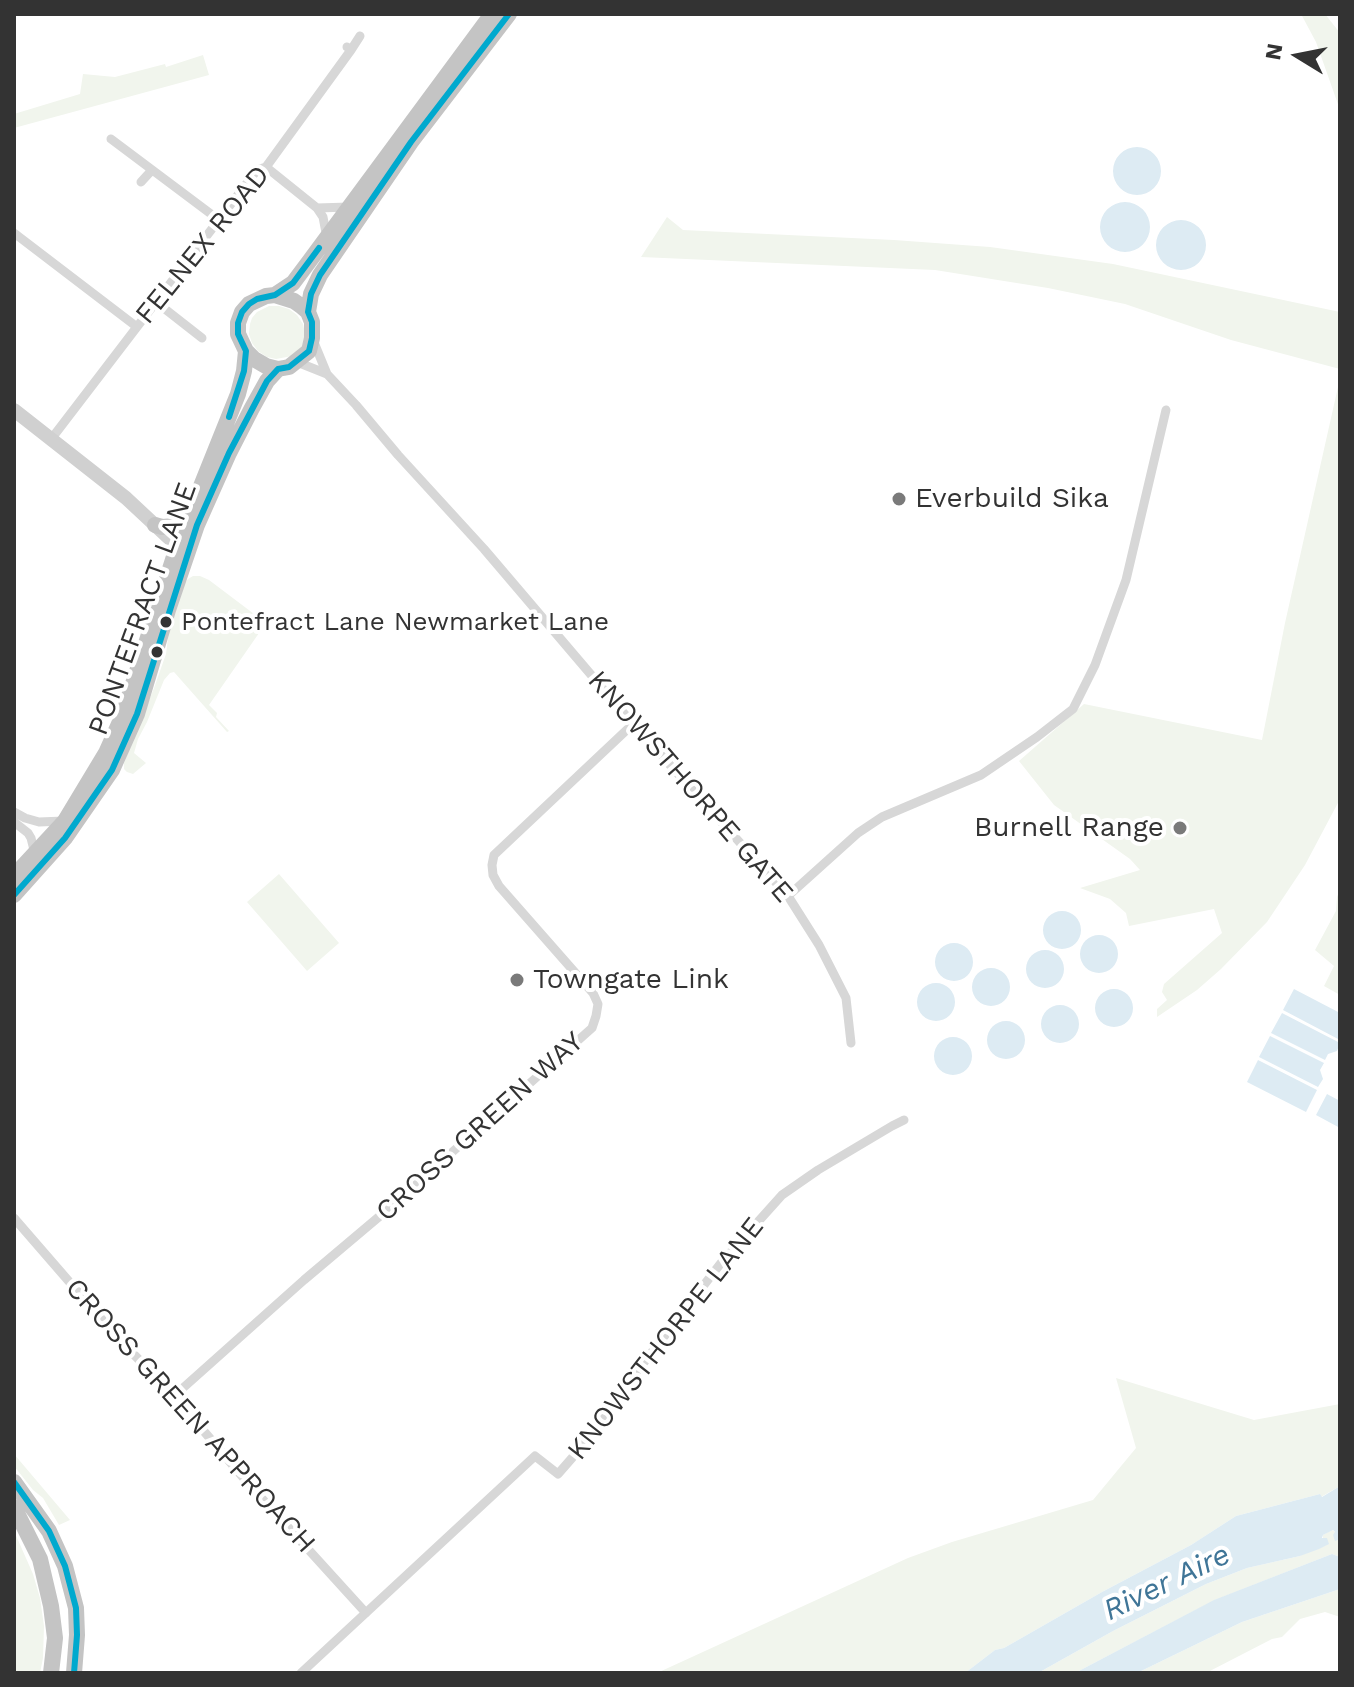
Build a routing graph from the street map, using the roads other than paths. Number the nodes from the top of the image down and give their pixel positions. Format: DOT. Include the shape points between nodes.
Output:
graph roads {
  1 [pos="492,14"];
  2 [pos="509,14"];
  3 [pos="360,36"];
  4 [pos="111,139"];
  5 [pos="266,167"];
  6 [pos="152,170"];
  7 [pos="141,182"];
  8 [pos="349,207"];
  9 [pos="317,208"];
  10 [pos="219,220"];
  11 [pos="14,233"];
  12 [pos="327,238"];
  13 [pos="275,295"];
  14 [pos="156,302"];
  15 [pos="308,312"];
  16 [pos="137,327"];
  17 [pos="202,338"];
  18 [pos="312,338"];
  19 [pos="246,351"];
  20 [pos="297,362"];
  21 [pos="278,369"];
  22 [pos="327,374"];
  23 [pos="14,410"];
  24 [pos="1166,410"];
  25 [pos="52,438"];
  26 [pos="187,521"];
  27 [pos="155,525"];
  28 [pos="175,554"];
  29 [pos="203,564"];
  30 [pos="181,572"];
  31 [pos="633,724"];
  32 [pos="14,812"];
  33 [pos="65,821"];
  34 [pos="14,822"];
  35 [pos="35,854"];
  36 [pos="14,876"];
  37 [pos="14,895"];
  38 [pos="788,896"];
  39 [pos="851,1043"];
  40 [pos="904,1120"];
  41 [pos="14,1218"];
  42 [pos="174,1396"];
  43 [pos="14,1482"];
  44 [pos="14,1507"];
  45 [pos="366,1613"];
  46 [pos="51,1673"];
  47 [pos="74,1673"];
  48 [pos="301,1673"];
  1 -- 8 [label="highway"];
  2 -- 15 [label="highway" via="411,142 320,275"];
  3 -- 5 [label="street, FELNEX ROAD"];
  4 -- 6 [label="street"];
  5 -- 9 [label="street"];
  5 -- 10 [label="street, FELNEX ROAD" via="257,170"];
  6 -- 7 [label="street"];
  6 -- 10 [label="street"];
  8 -- 9 [label="street"];
  8 -- 12 [label="highway"];
  9 -- 12 [label="street"];
  10 -- 14 [label="street, FELNEX ROAD"];
  11 -- 16 [label="street"];
  12 -- 13 [label="highway" via="293,283"];
  13 -- 15 [label="highway"];
  13 -- 19 [label="highway" via="257,299 242,312 238,334"];
  14 -- 16 [label="street, FELNEX ROAD"];
  14 -- 17 [label="street"];
  15 -- 18 [label="highway"];
  16 -- 25 [label="street, FELNEX ROAD"];
  18 -- 20 [label="highway" via="309,351"];
  18 -- 22 [label="street, KNOWSTHORPE GATE"];
  19 -- 21 [label="highway"];
  19 -- 26 [label="highway, PONTEFRACT LANE" via="238,394"];
  20 -- 21 [label="highway"];
  20 -- 22 [label="street, KNOWSTHORPE GATE"];
  21 -- 30 [label="highway, PONTEFRACT LANE" via="229,453"];
  22 -- 31 [label="street, KNOWSTHORPE GATE"];
  23 -- 25 [label="street"];
  24 -- 38 [label="street" via="1126,580 1073,709 981,775 870,825"];
  25 -- 27 [label="street"];
  26 -- 27 [label="highway"];
  26 -- 28 [label="highway, PONTEFRACT LANE"];
  27 -- 28 [label="street" via="171,540"];
  28 -- 33 [label="highway, PONTEFRACT LANE" via="123,715"];
  29 -- 30 [label="highway"];
  30 -- 37 [label="highway, PONTEFRACT LANE" via="118,773"];
  31 -- 38 [label="street, KNOWSTHORPE GATE"];
  31 -- 42 [label="street, CROSS GREEN WAY" via="494,855 492,865 499,886 593,993 598,1004 592,1028"];
  32 -- 33 [label="street" via="39,822"];
  33 -- 35 [label="highway, PONTEFRACT LANE"];
  34 -- 35 [label="street" via="28,833"];
  35 -- 36 [label="highway, PONTEFRACT LANE"];
  38 -- 39 [label="street, KNOWSTHORPE GATE" via="846,998"];
  40 -- 45 [label="street, KNOWSTHORPE LANE" via="782,1195 721,1263 558,1474 535,1456"];
  41 -- 42 [label="street, CROSS GREEN APPROACH"];
  42 -- 45 [label="street, CROSS GREEN APPROACH"];
  43 -- 47 [label="highway" via="49,1531 65,1566 76,1608"];
  44 -- 46 [label="highway" via="40,1559 51,1606"];
  45 -- 48 [label="street, KNOWSTHORPE LANE"];
}
